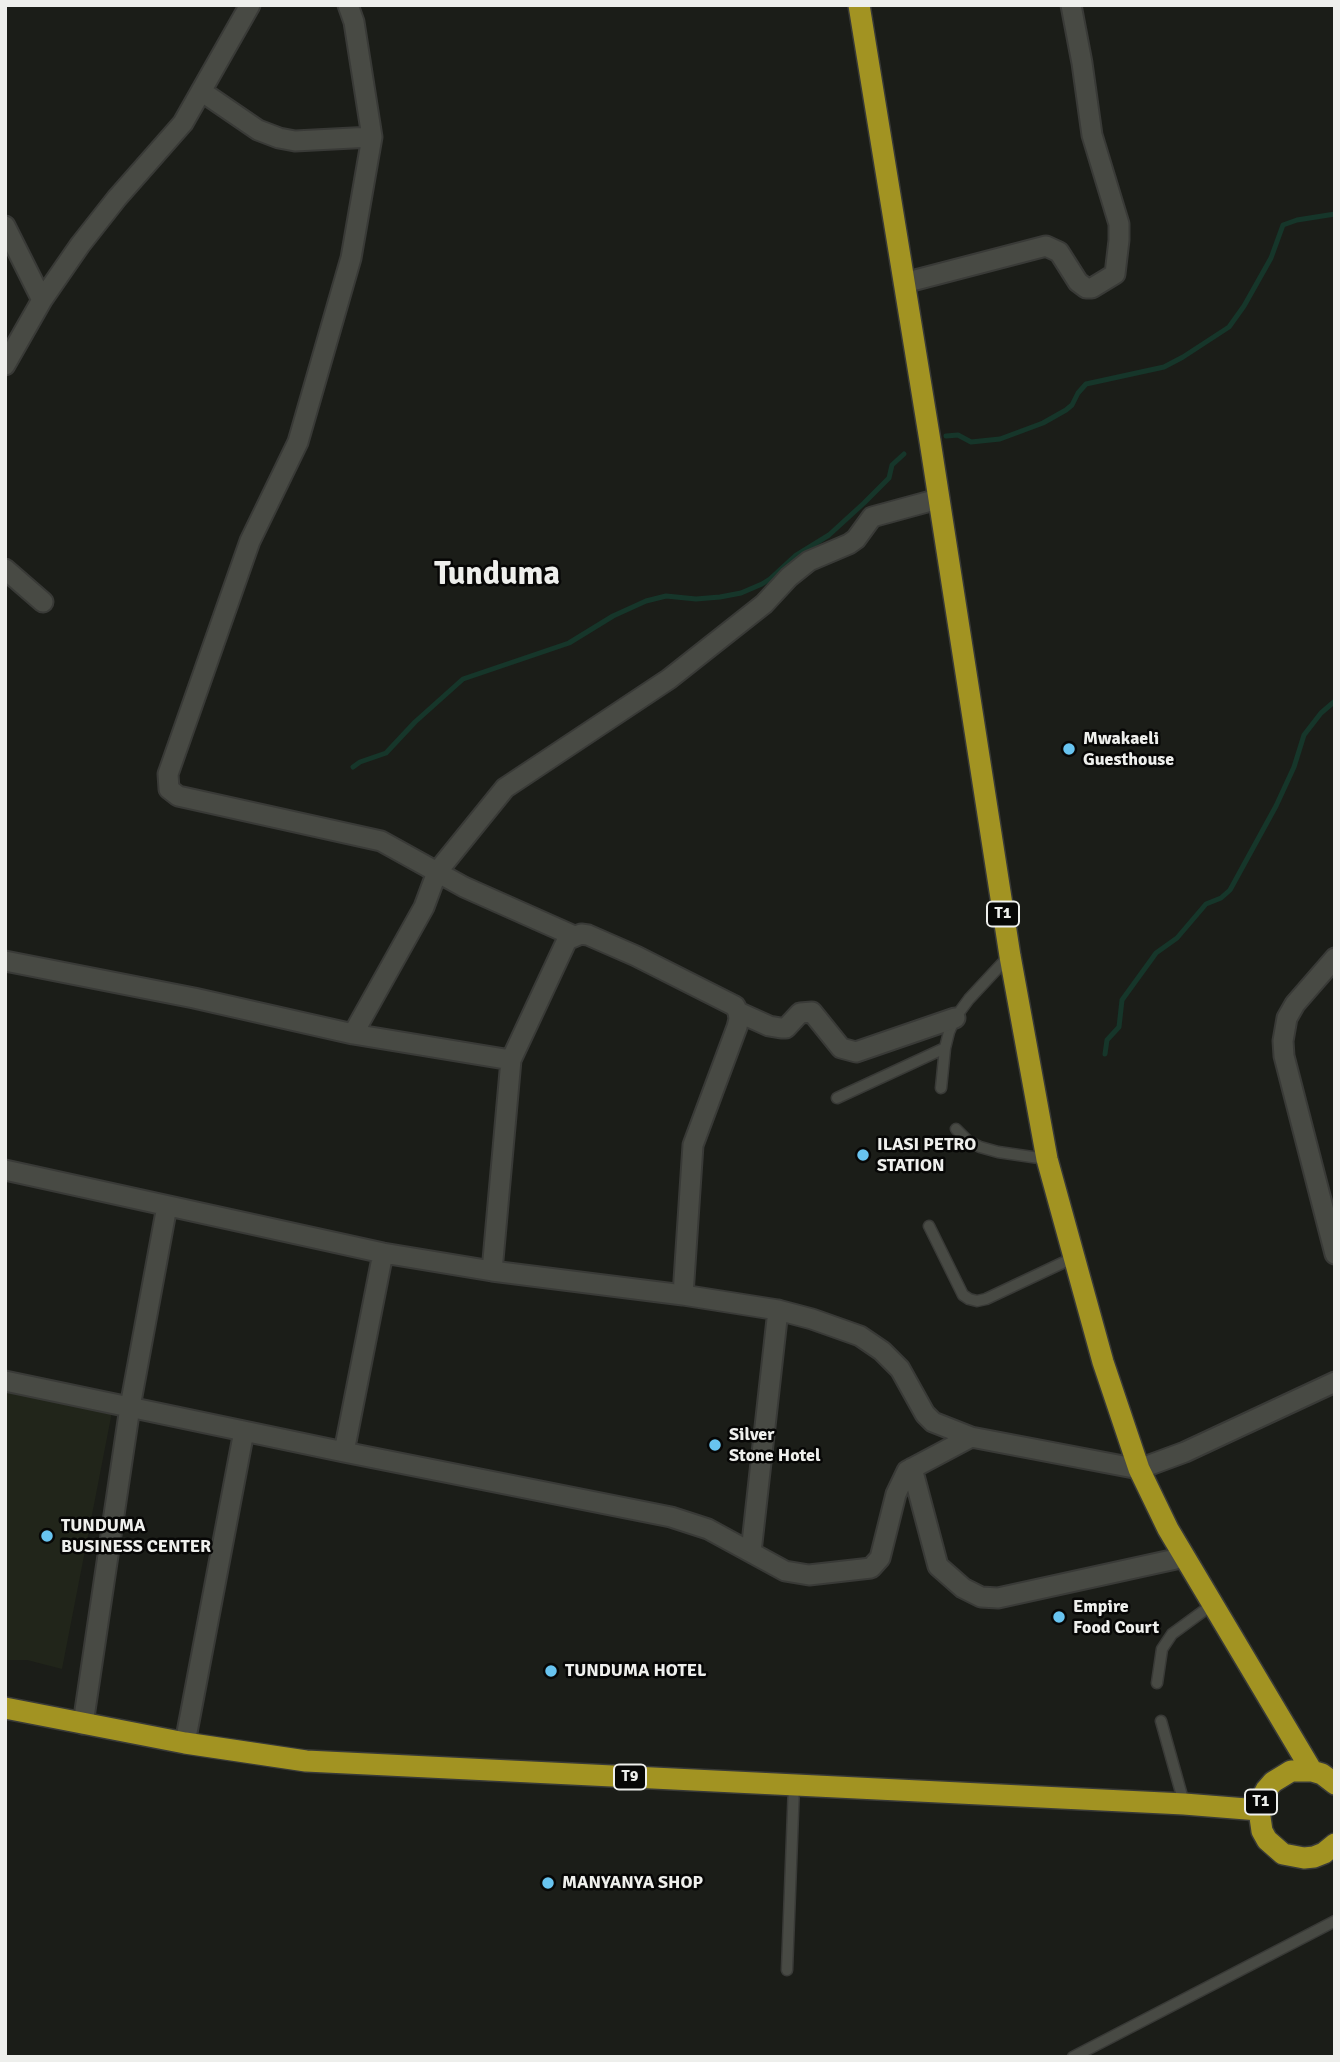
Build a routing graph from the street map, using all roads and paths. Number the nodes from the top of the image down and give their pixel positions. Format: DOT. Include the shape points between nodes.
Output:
graph roads {
  1 [pos="250,5"];
  2 [pos="348,5"];
  3 [pos="859,5"];
  4 [pos="1071,5"];
  5 [pos="201,91"];
  6 [pos="372,137"];
  7 [pos="5,226"];
  8 [pos="904,283"];
  9 [pos="42,300"];
  10 [pos="5,365"];
  11 [pos="938,499"];
  12 [pos="5,569"];
  13 [pos="43,602"];
  14 [pos="437,872"];
  15 [pos="574,936"];
  16 [pos="1010,956"];
  17 [pos="1335,958"];
  18 [pos="5,961"];
  19 [pos="738,1012"];
  20 [pos="955,1018"];
  21 [pos="354,1034"];
  22 [pos="945,1048"];
  23 [pos="510,1060"];
  24 [pos="941,1088"];
  25 [pos="837,1098"];
  26 [pos="956,1129"];
  27 [pos="1047,1160"];
  28 [pos="5,1170"];
  29 [pos="167,1206"];
  30 [pos="929,1226"];
  31 [pos="383,1253"];
  32 [pos="1335,1254"];
  33 [pos="1075,1256"];
  34 [pos="492,1271"];
  35 [pos="683,1295"];
  36 [pos="778,1310"];
  37 [pos="5,1381"];
  38 [pos="1335,1382"];
  39 [pos="130,1407"];
  40 [pos="244,1431"];
  41 [pos="971,1437"];
  42 [pos="344,1452"];
  43 [pos="912,1468"];
  44 [pos="1139,1469"];
  45 [pos="751,1552"];
  46 [pos="1185,1557"];
  47 [pos="1213,1604"];
  48 [pos="1157,1683"];
  49 [pos="5,1708"];
  50 [pos="1161,1721"];
  51 [pos="83,1724"];
  52 [pos="185,1743"];
  53 [pos="1312,1771"];
  54 [pos="1335,1784"];
  55 [pos="794,1785"];
  56 [pos="1184,1804"];
  57 [pos="1259,1810"];
  58 [pos="1331,1852"];
  59 [pos="1335,1921"];
  60 [pos="787,1970"];
  61 [pos="1073,2057"];
  1 -- 5 [label="street"];
  2 -- 6 [label="street"];
  3 -- 8 [label="highway, T1"];
  4 -- 8 [label="street" via="1092,135 1119,224 1115,274 1086,288 1059,252 1046,246"];
  5 -- 6 [label="street" via="258,130 279,138"];
  5 -- 9 [label="street" via="183,123 117,198"];
  6 -- 14 [label="street" via="351,258 298,442 250,541 167,782 178,796 381,841"];
  7 -- 9 [label="street"];
  8 -- 11 [label="highway, T1"];
  9 -- 10 [label="street"];
  11 -- 14 [label="street" via="872,517 856,539 809,561 764,604 669,679 515,779"];
  11 -- 16 [label="highway, T1"];
  12 -- 13 [label="street"];
  14 -- 15 [label="street"];
  14 -- 21 [label="street" via="424,907"];
  15 -- 19 [label="street" via="588,935 636,956 735,1006"];
  15 -- 23 [label="street" via="566,940"];
  16 -- 20 [label="lane"];
  16 -- 27 [label="highway, T1"];
  17 -- 32 [label="street" via="1294,1004 1283,1041"];
  18 -- 21 [label="street"];
  19 -- 20 [label="street" via="781,1028 800,1013 812,1012 841,1048 856,1052"];
  19 -- 35 [label="street" via="737,1027 693,1146"];
  20 -- 22 [label="lane"];
  21 -- 23 [label="street"];
  22 -- 24 [label="lane"];
  22 -- 25 [label="lane"];
  23 -- 34 [label="street"];
  26 -- 27 [label="lane" via="980,1147"];
  27 -- 33 [label="highway, T1"];
  28 -- 29 [label="street"];
  29 -- 31 [label="street"];
  29 -- 39 [label="street"];
  30 -- 33 [label="lane" via="963,1295 977,1301"];
  31 -- 34 [label="street"];
  31 -- 42 [label="street"];
  33 -- 44 [label="highway, T1" via="1103,1362"];
  34 -- 35 [label="street"];
  35 -- 36 [label="street"];
  36 -- 41 [label="street" via="866,1340 900,1369 928,1418"];
  36 -- 45 [label="street"];
  37 -- 39 [label="street"];
  38 -- 44 [label="street"];
  39 -- 40 [label="street"];
  39 -- 51 [label="street"];
  40 -- 42 [label="street"];
  40 -- 52 [label="street"];
  41 -- 43 [label="street"];
  41 -- 44 [label="street"];
  42 -- 45 [label="street" via="671,1517 708,1529"];
  43 -- 45 [label="street" via="902,1479 880,1558 871,1568 796,1574"];
  43 -- 46 [label="street" via="938,1566 981,1597 998,1598"];
  44 -- 46 [label="highway, T1"];
  46 -- 47 [label="highway, T1"];
  47 -- 48 [label="lane" via="1172,1634 1162,1649"];
  47 -- 53 [label="highway, T1"];
  49 -- 51 [label="highway, T9"];
  50 -- 56 [label="lane"];
  51 -- 52 [label="highway, T9"];
  52 -- 55 [label="highway, T9" via="306,1761"];
  53 -- 54 [label="highway, T1"];
  53 -- 57 [label="highway, T1" via="1291,1771 1273,1782"];
  55 -- 56 [label="highway, T9"];
  55 -- 60 [label="lane"];
  56 -- 57 [label="highway, T9"];
  57 -- 58 [label="highway, T1" via="1267,1840 1283,1854 1304,1858"];
  59 -- 61 [label="lane"];
}
